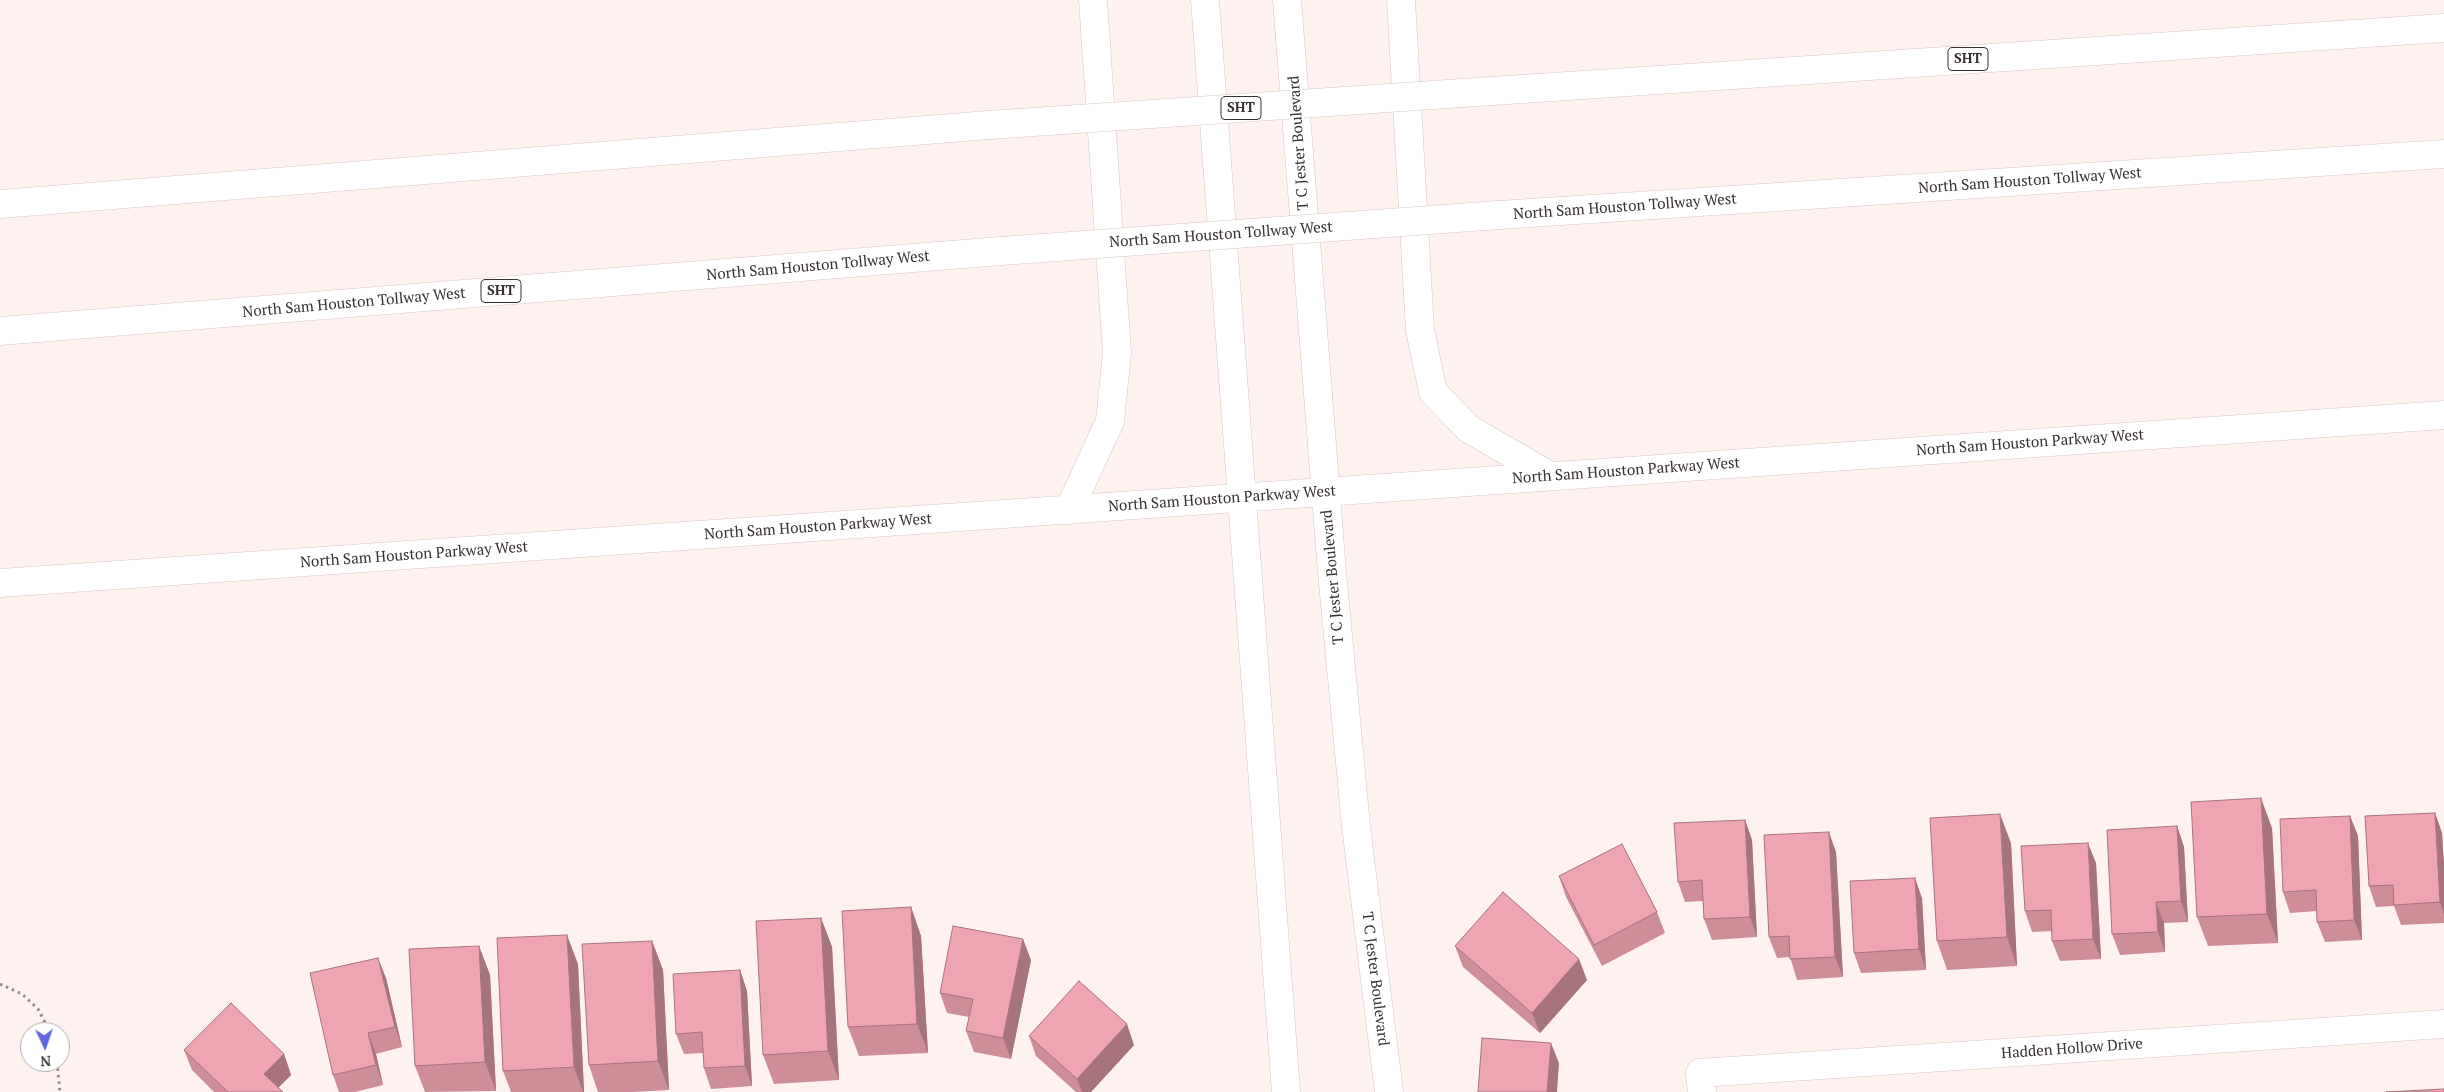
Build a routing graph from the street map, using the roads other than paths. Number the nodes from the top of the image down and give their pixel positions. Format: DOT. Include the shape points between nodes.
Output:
graph roads {
  1 [pos="1093,0"];
  2 [pos="1205,0"];
  3 [pos="1288,0"];
  4 [pos="1401,0"];
  5 [pos="2444,28"];
  6 [pos="2444,154"];
  7 [pos="0,204"];
  8 [pos="0,332"];
  9 [pos="2444,414"];
  10 [pos="1550,476"];
  11 [pos="1325,492"];
  12 [pos="1241,498"];
  13 [pos="1069,510"];
  14 [pos="0,583"];
  15 [pos="2444,1024"];
  16 [pos="1701,1083"];
  17 [pos="1286,1092"];
  18 [pos="1389,1092"];
  1 -- 13 [label="main road" via="1117,353 1110,420"];
  2 -- 12 [label="main road"];
  3 -- 11 [label="main road, T C Jester Boulevard"];
  4 -- 10 [label="main road" via="1420,330 1433,392 1469,429"];
  5 -- 7 [label="main road, SHT, bridge" via="989,125"];
  6 -- 8 [label="main road, North Sam Houston Tollway West / SHT, bridge" via="1499,215 1002,251"];
  9 -- 10 [label="main road, North Sam Houston Parkway West"];
  10 -- 11 [label="main road, North Sam Houston Parkway West"];
  11 -- 12 [label="main road, North Sam Houston Parkway West"];
  11 -- 18 [label="main road, T C Jester Boulevard" via="1356,826"];
  12 -- 13 [label="main road, North Sam Houston Parkway West"];
  12 -- 17 [label="main road"];
  13 -- 14 [label="main road, North Sam Houston Parkway West"];
  15 -- 16 [label="main road, Hadden Hollow Drive"];
}
